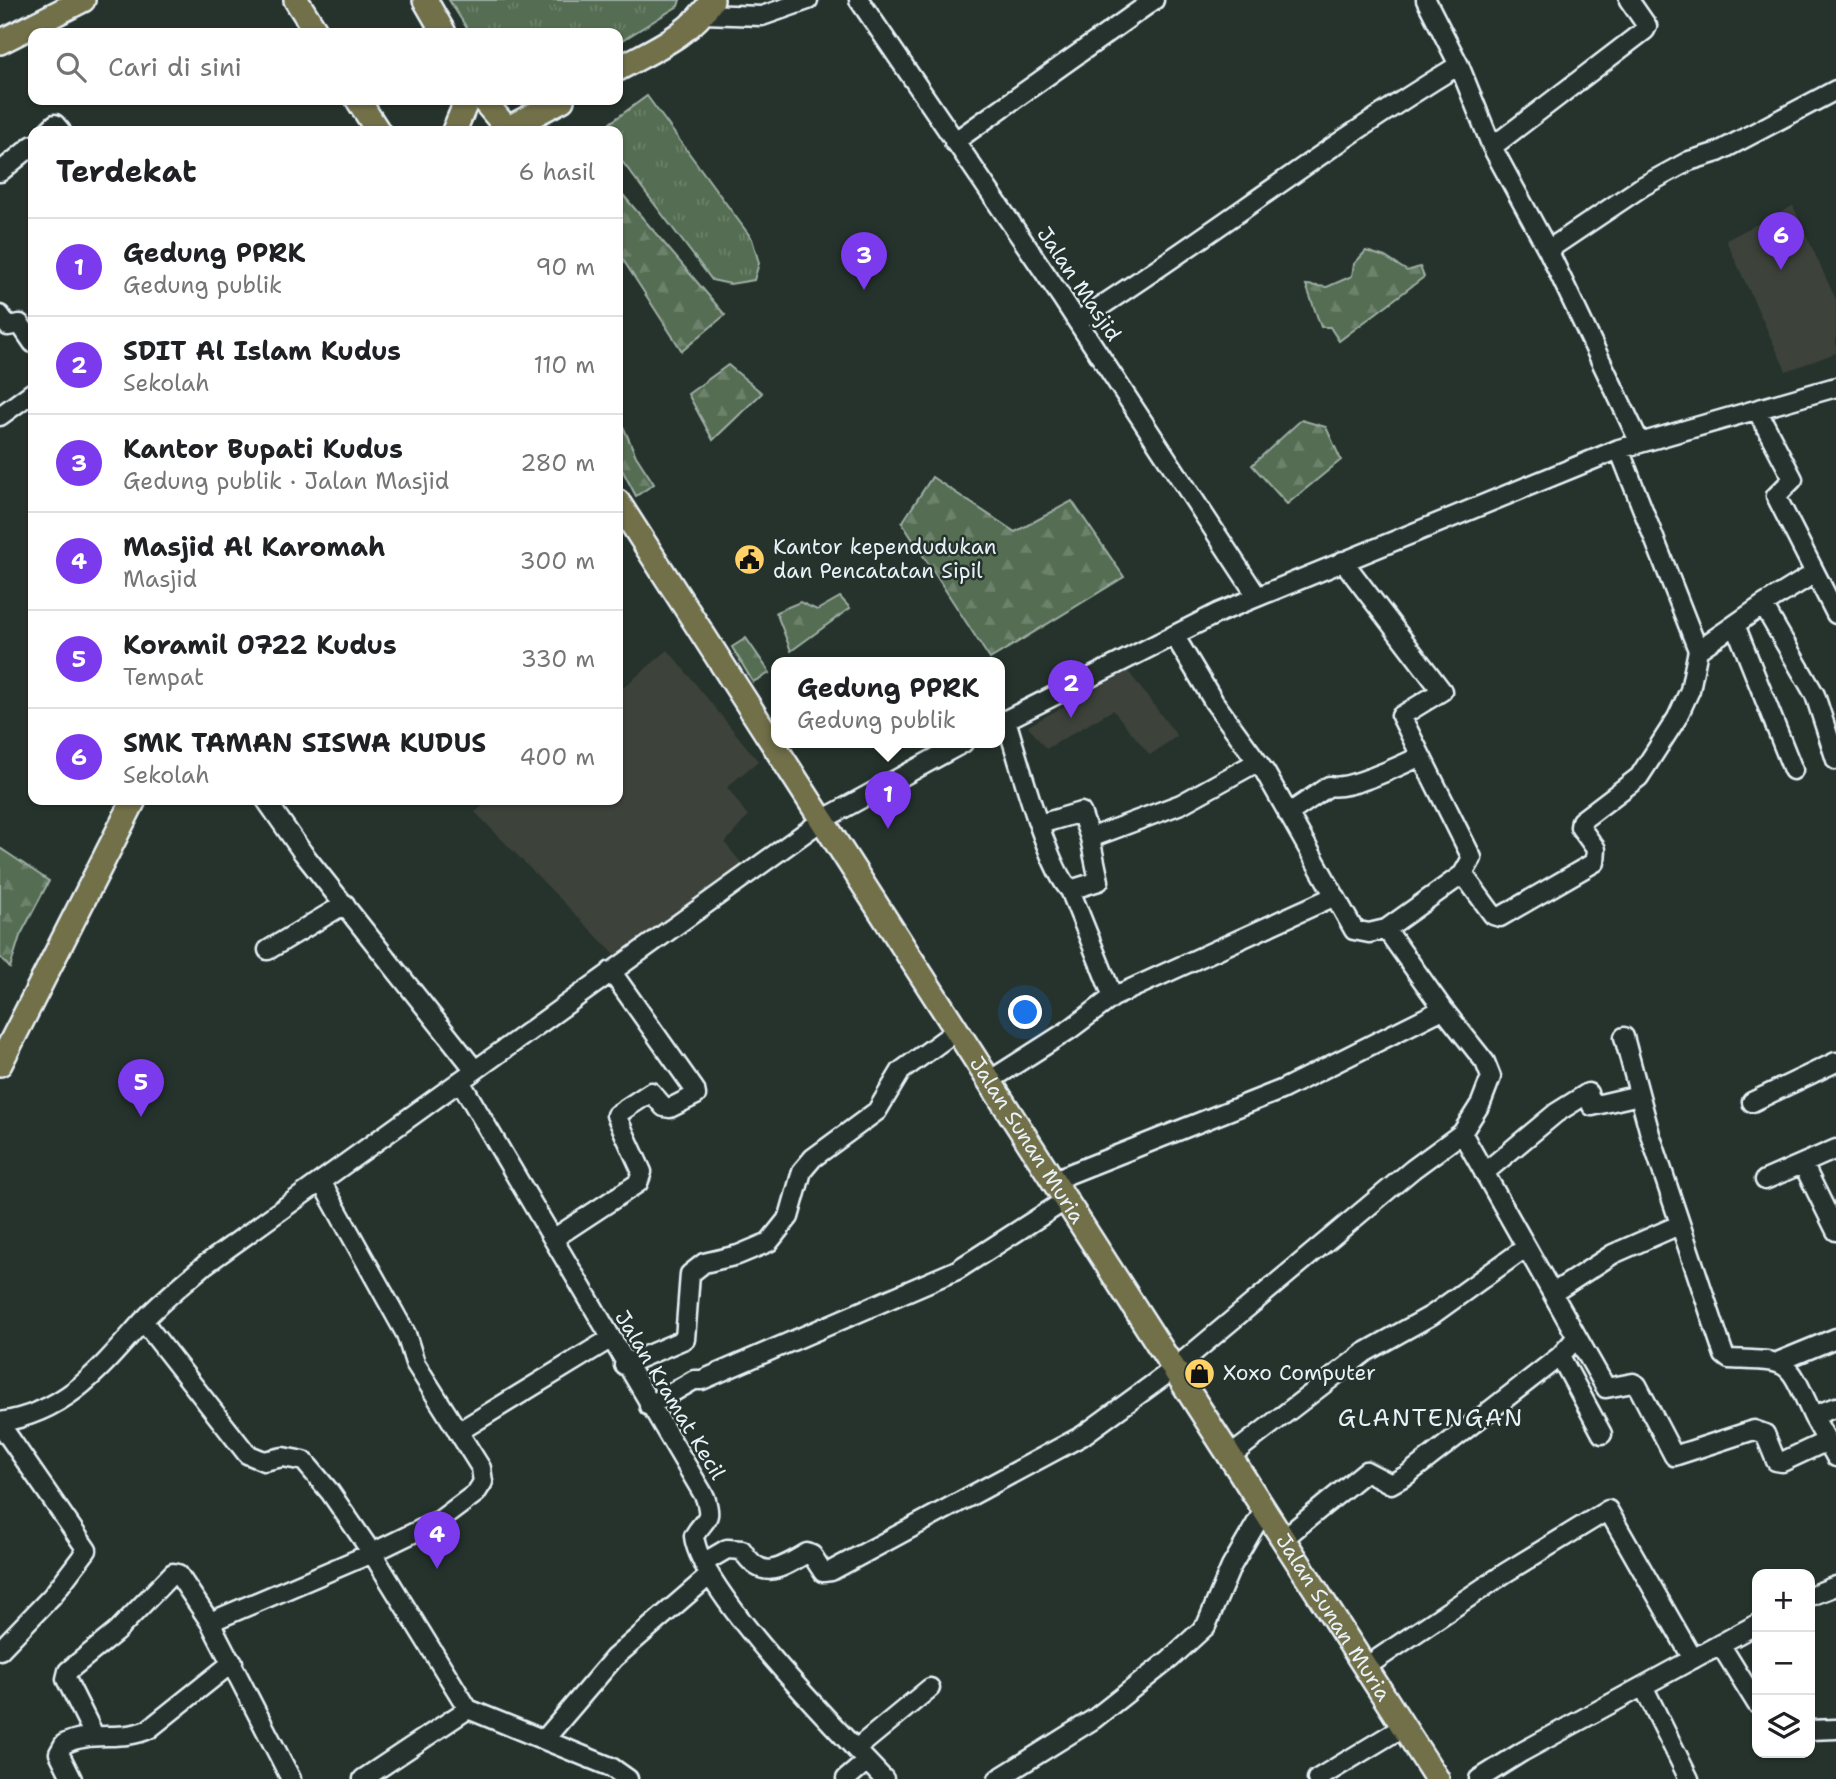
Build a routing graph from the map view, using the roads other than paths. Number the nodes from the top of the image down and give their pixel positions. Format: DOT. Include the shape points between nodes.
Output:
graph roads {
  1 [pos="83,0"];
  2 [pos="296,0"];
  3 [pos="425,0"];
  4 [pos="808,0"];
  5 [pos="859,0"];
  6 [pos="1154,0"];
  7 [pos="1426,0"];
  8 [pos="1629,0"];
  9 [pos="708,7"];
  10 [pos="28,28"];
  11 [pos="29,28"];
  12 [pos="314,28"];
  13 [pos="440,28"];
  14 [pos="0,43"];
  15 [pos="1459,65"];
  16 [pos="623,66"];
  17 [pos="1836,90"];
  18 [pos="361,105"];
  19 [pos="465,105"];
  20 [pos="487,105"];
  21 [pos="552,105"];
  22 [pos="374,126"];
  23 [pos="456,126"];
  24 [pos="502,126"];
  25 [pos="510,126"];
  26 [pos="954,142"];
  27 [pos="1492,147"];
  28 [pos="28,149"];
  29 [pos="0,172"];
  30 [pos="1548,250"];
  31 [pos="0,314"];
  32 [pos="1078,321"];
  33 [pos="28,336"];
  34 [pos="1836,387"];
  35 [pos="28,396"];
  36 [pos="1757,410"];
  37 [pos="0,416"];
  38 [pos="1640,443"];
  39 [pos="1619,449"];
  40 [pos="623,510"];
  41 [pos="1343,561"];
  42 [pos="1815,573"];
  43 [pos="1257,596"];
  44 [pos="1763,605"];
  45 [pos="1836,614"];
  46 [pos="1730,628"];
  47 [pos="1174,635"];
  48 [pos="1698,650"];
  49 [pos="1005,721"];
  50 [pos="1005,728"];
  51 [pos="771,737"];
  52 [pos="778,748"];
  53 [pos="954,748"];
  54 [pos="1421,756"];
  55 [pos="1836,760"];
  56 [pos="1257,762"];
  57 [pos="1793,770"];
  58 [pos="131,805"];
  59 [pos="269,805"];
  60 [pos="1287,814"];
  61 [pos="824,819"];
  62 [pos="1040,824"];
  63 [pos="1090,838"];
  64 [pos="1464,874"];
  65 [pos="1070,890"];
  66 [pos="1335,896"];
  67 [pos="345,904"];
  68 [pos="1386,929"];
  69 [pos="268,950"];
  70 [pos="611,971"];
  71 [pos="1113,997"];
  72 [pos="1443,1009"];
  73 [pos="956,1031"];
  74 [pos="1624,1037"];
  75 [pos="1836,1062"];
  76 [pos="0,1064"];
  77 [pos="475,1070"];
  78 [pos="460,1081"];
  79 [pos="989,1081"];
  80 [pos="1639,1096"];
  81 [pos="1752,1102"];
  82 [pos="1462,1133"];
  83 [pos="1836,1149"];
  84 [pos="1803,1164"];
  85 [pos="1484,1173"];
  86 [pos="1765,1180"];
  87 [pos="322,1183"];
  88 [pos="1060,1190"];
  89 [pos="1679,1225"];
  90 [pos="1836,1231"];
  91 [pos="553,1239"];
  92 [pos="1525,1248"];
  93 [pos="1553,1293"];
  94 [pos="143,1321"];
  95 [pos="1577,1337"];
  96 [pos="1836,1338"];
  97 [pos="610,1339"];
  98 [pos="1560,1356"];
  99 [pos="1780,1361"];
  100 [pos="624,1365"];
  101 [pos="1175,1368"];
  102 [pos="649,1406"];
  103 [pos="1836,1406"];
  104 [pos="1813,1416"];
  105 [pos="0,1423"];
  106 [pos="458,1432"];
  107 [pos="1602,1434"];
  108 [pos="1827,1441"];
  109 [pos="1229,1457"];
  110 [pos="1836,1457"];
  111 [pos="1264,1510"];
  112 [pos="1283,1539"];
  113 [pos="372,1553"];
  114 [pos="707,1569"];
  115 [pos="1836,1586"];
  116 [pos="1815,1595"];
  117 [pos="210,1622"];
  118 [pos="1752,1627"];
  119 [pos="1720,1644"];
  120 [pos="0,1650"];
  121 [pos="1693,1658"];
  122 [pos="233,1662"];
  123 [pos="1364,1668"];
  124 [pos="1643,1686"];
  125 [pos="930,1688"];
  126 [pos="1752,1696"];
  127 [pos="468,1709"];
  128 [pos="1403,1727"];
  129 [pos="1836,1729"];
  130 [pos="1815,1730"];
  131 [pos="94,1735"];
  132 [pos="544,1740"];
  133 [pos="862,1755"];
  134 [pos="72,1779"];
  135 [pos="291,1779"];
  136 [pos="363,1779"];
  137 [pos="628,1779"];
  138 [pos="846,1779"];
  139 [pos="884,1779"];
  140 [pos="998,1779"];
  141 [pos="1317,1779"];
  142 [pos="1437,1779"];
  143 [pos="1479,1779"];
  144 [pos="1689,1779"];
  1 -- 11 [label="main road"];
  2 -- 12 [label="main road"];
  3 -- 13 [label="main road"];
  4 -- 9 [label="street" via="762,16"];
  5 -- 26 [label="street, Jalan Masjid"];
  6 -- 26 [label="street"];
  7 -- 15 [label="street"];
  8 -- 27 [label="street" via="1647,26 1645,30"];
  9 -- 16 [label="main road" via="680,35"];
  10 -- 14 [label="main road"];
  15 -- 27 [label="street"];
  15 -- 32 [label="street"];
  17 -- 30 [label="street" via="1643,186"];
  18 -- 22 [label="main road"];
  19 -- 23 [label="main road"];
  20 -- 24 [label="main road"];
  21 -- 25 [label="main road"];
  26 -- 32 [label="street, Jalan Masjid"];
  27 -- 30 [label="street"];
  28 -- 29 [label="street"];
  30 -- 38 [label="street"];
  31 -- 33 [label="street" via="8,326 20,324"];
  32 -- 43 [label="street, Jalan Masjid"];
  34 -- 36 [label="street"];
  35 -- 37 [label="street"];
  36 -- 38 [label="street"];
  36 -- 42 [label="street" via="1793,479 1776,496"];
  38 -- 39 [label="street"];
  39 -- 41 [label="street"];
  39 -- 48 [label="street"];
  40 -- 51 [label="main road, Jalan Sunan Muria"];
  41 -- 43 [label="street"];
  41 -- 54 [label="street" via="1442,691 1401,716"];
  42 -- 44 [label="street"];
  42 -- 45 [label="street"];
  43 -- 47 [label="street"];
  44 -- 46 [label="street"];
  44 -- 55 [label="street" via="1815,695"];
  46 -- 48 [label="street"];
  46 -- 57 [label="street" via="1746,646"];
  47 -- 49 [label="street"];
  47 -- 56 [label="street"];
  48 -- 64 [label="street" via="1690,690 1677,718 1639,777 1581,821 1580,827 1596,849 1595,862 1500,917 1493,915"];
  50 -- 62 [label="street"];
  52 -- 61 [label="main road, Jalan Sunan Muria"];
  53 -- 61 [label="street"];
  54 -- 60 [label="street" via="1359,781 1329,786"];
  54 -- 64 [label="street" via="1472,858"];
  56 -- 60 [label="street"];
  56 -- 63 [label="street" via="1181,804"];
  58 -- 76 [label="main road"];
  59 -- 67 [label="street"];
  60 -- 66 [label="street"];
  61 -- 70 [label="street"];
  61 -- 73 [label="main road, Jalan Sunan Muria"];
  62 -- 63 [label="street" via="1081,812"];
  62 -- 65 [label="street"];
  63 -- 65 [label="street" via="1099,881"];
  64 -- 68 [label="street"];
  65 -- 71 [label="street"];
  66 -- 68 [label="street" via="1354,930"];
  66 -- 71 [label="street"];
  67 -- 69 [label="street"];
  67 -- 77 [label="street"];
  68 -- 72 [label="street"];
  70 -- 77 [label="street"];
  70 -- 91 [label="street" via="696,1095 670,1108 651,1092 617,1115 642,1172 638,1183"];
  71 -- 79 [label="street"];
  72 -- 82 [label="street" via="1486,1062 1491,1077"];
  72 -- 88 [label="street" via="1280,1090"];
  73 -- 79 [label="main road, Jalan Sunan Muria"];
  73 -- 100 [label="street" via="901,1071 877,1111 813,1158 802,1171 789,1217 769,1242 704,1263 690,1275 685,1339"];
  74 -- 80 [label="street"];
  75 -- 81 [label="street"];
  77 -- 78 [label="street"];
  78 -- 87 [label="street"];
  78 -- 91 [label="street, Jalan Kramat Kecil"];
  79 -- 88 [label="main road, Jalan Sunan Muria"];
  80 -- 85 [label="street" via="1592,1107 1588,1093 1556,1113"];
  80 -- 89 [label="street"];
  82 -- 85 [label="street"];
  82 -- 101 [label="street" via="1413,1168"];
  83 -- 84 [label="street"];
  84 -- 86 [label="street"];
  84 -- 90 [label="street"];
  85 -- 92 [label="street"];
  87 -- 94 [label="street" via="206,1264"];
  87 -- 106 [label="street" via="406,1334 415,1363"];
  88 -- 101 [label="main road, Jalan Sunan Muria"];
  88 -- 102 [label="street" via="957,1270 694,1380"];
  89 -- 93 [label="street" via="1613,1254"];
  89 -- 99 [label="street" via="1724,1355"];
  91 -- 97 [label="street, Jalan Kramat Kecil"];
  92 -- 93 [label="street"];
  92 -- 109 [label="street" via="1432,1315 1364,1353"];
  93 -- 95 [label="street"];
  94 -- 105 [label="street" via="109,1362 66,1397"];
  94 -- 113 [label="street" via="247,1454 264,1461 283,1457 304,1461"];
  95 -- 98 [label="street"];
  95 -- 108 [label="street" via="1606,1388 1637,1385 1674,1455 1754,1430 1765,1434 1776,1461 1782,1462"];
  96 -- 99 [label="street"];
  97 -- 100 [label="street, Jalan Kramat Kecil"];
  97 -- 106 [label="street"];
  98 -- 107 [label="street"];
  98 -- 112 [label="street" via="1407,1475 1391,1484 1366,1471"];
  99 -- 104 [label="street" via="1792,1371"];
  100 -- 102 [label="street, Jalan Kramat Kecil"];
  101 -- 109 [label="main road, Jalan Sunan Muria"];
  101 -- 114 [label="street" via="1082,1436 831,1571 823,1572 807,1553 779,1569 761,1570 742,1550 727,1549"];
  102 -- 114 [label="street, Jalan Kramat Kecil" via="705,1497 710,1512 694,1536"];
  103 -- 104 [label="street"];
  104 -- 108 [label="street"];
  105 -- 120 [label="street" via="88,1550"];
  106 -- 113 [label="street" via="481,1468 483,1482 476,1493 440,1520"];
  108 -- 110 [label="street"];
  109 -- 111 [label="main road, Jalan Sunan Muria"];
  111 -- 112 [label="main road, Jalan Sunan Muria"];
  111 -- 140 [label="street" via="1231,1567 1206,1626 1094,1719"];
  112 -- 123 [label="main road, Jalan Sunan Muria"];
  113 -- 117 [label="street"];
  113 -- 127 [label="street"];
  114 -- 132 [label="street" via="614,1658"];
  114 -- 133 [label="street, Jalan Kramat Kecil" via="770,1656"];
  115 -- 116 [label="street"];
  117 -- 122 [label="street"];
  117 -- 131 [label="street" via="173,1573 116,1632 68,1671 66,1679"];
  118 -- 119 [label="street"];
  119 -- 121 [label="street"];
  119 -- 126 [label="street"];
  121 -- 123 [label="street" via="1608,1510"];
  121 -- 124 [label="street"];
  122 -- 131 [label="street" via="149,1729"];
  122 -- 135 [label="street"];
  123 -- 128 [label="main road, Jalan Sunan Muria"];
  124 -- 143 [label="street"];
  124 -- 144 [label="street"];
  125 -- 133 [label="street"];
  127 -- 132 [label="street"];
  127 -- 136 [label="street"];
  128 -- 141 [label="street"];
  128 -- 142 [label="main road, Jalan Sunan Muria"];
  129 -- 130 [label="street"];
  131 -- 134 [label="street" via="60,1747"];
  132 -- 137 [label="street" via="611,1767"];
  133 -- 138 [label="street"];
  133 -- 139 [label="street, Jalan Kramat Kecil"];
}
